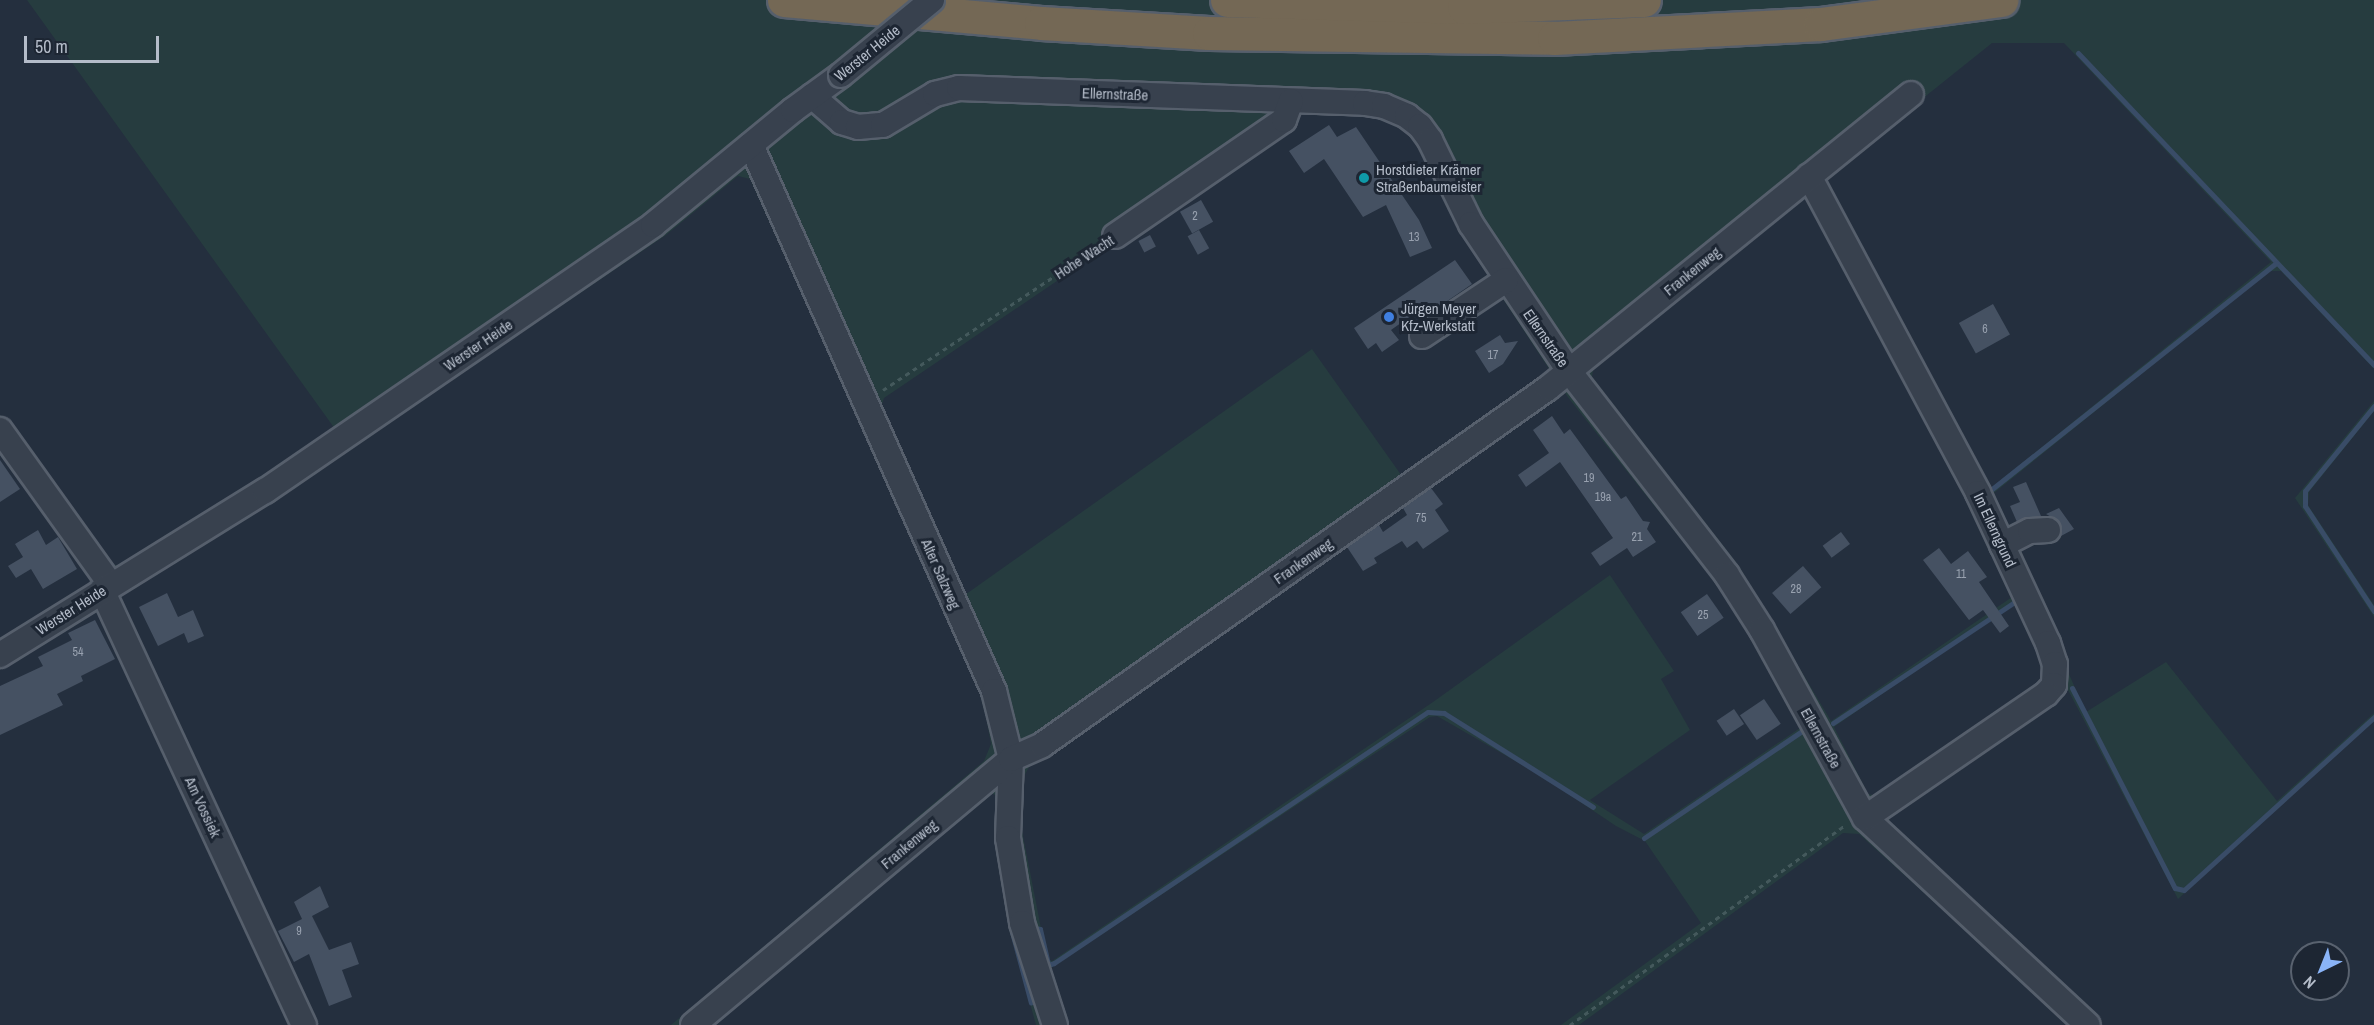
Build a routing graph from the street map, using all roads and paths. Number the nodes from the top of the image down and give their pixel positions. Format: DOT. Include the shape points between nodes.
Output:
graph roads {
  1 [pos="784,0"];
  2 [pos="932,0"];
  3 [pos="1227,0"];
  4 [pos="1644,0"];
  5 [pos="2001,0"];
  6 [pos="1911,94"];
  7 [pos="812,96"];
  8 [pos="1291,101"];
  9 [pos="751,145"];
  10 [pos="1809,176"];
  11 [pos="1115,236"];
  12 [pos="1506,280"];
  13 [pos="1422,336"];
  14 [pos="1569,371"];
  15 [pos="864,403"];
  16 [pos="0,430"];
  17 [pos="2048,530"];
  18 [pos="2002,545"];
  19 [pos="106,587"];
  20 [pos="0,655"];
  21 [pos="1011,759"];
  22 [pos="1864,816"];
  23 [pos="304,1025"];
  24 [pos="693,1025"];
  25 [pos="1055,1025"];
  26 [pos="1570,1025"];
  27 [pos="2088,1025"];
  1 -- 5 [label="highway" via="1041,23 1209,33 1554,38 1821,24"];
  2 -- 7 [label="street, Werster Heide, bridge"];
  3 -- 4 [label="highway" via="1464,7"];
  6 -- 10 [label="street, Frankenweg"];
  7 -- 8 [label="street, Ellernstraße" via="842,122 858,127 883,125 935,94 959,88"];
  7 -- 9 [label="street, Werster Heide"];
  8 -- 11 [label="street, Hohe Wacht" via="1284,120"];
  8 -- 12 [label="street, Ellernstraße" via="1365,103 1396,110 1420,126 1471,225"];
  9 -- 15 [label="street, Alter Salzweg"];
  9 -- 19 [label="street, Werster Heide" via="653,225 585,272 265,491"];
  10 -- 14 [label="street, Frankenweg"];
  10 -- 18 [label="street, Im Ellerngrund"];
  11 -- 15 [label="path, Hohe Wacht"];
  12 -- 13 [label="street"];
  12 -- 14 [label="street, Ellernstraße"];
  14 -- 21 [label="street, Frankenweg" via="1042,745"];
  14 -- 22 [label="street, Ellernstraße" via="1727,575 1762,630"];
  15 -- 21 [label="street, Alter Salzweg" via="1002,686"];
  16 -- 19 [label="street, Am Vossiek"];
  17 -- 18 [label="street" via="2030,531"];
  18 -- 22 [label="street, Im Ellerngrund" via="2048,643 2055,664 2054,685"];
  19 -- 20 [label="street, Werster Heide"];
  19 -- 23 [label="street, Am Vossiek"];
  21 -- 24 [label="street, Frankenweg"];
  21 -- 25 [label="street, Alter Salzweg" via="1008,838 1022,923"];
  22 -- 26 [label="path"];
  22 -- 27 [label="street, Ellernstraße"];
}
